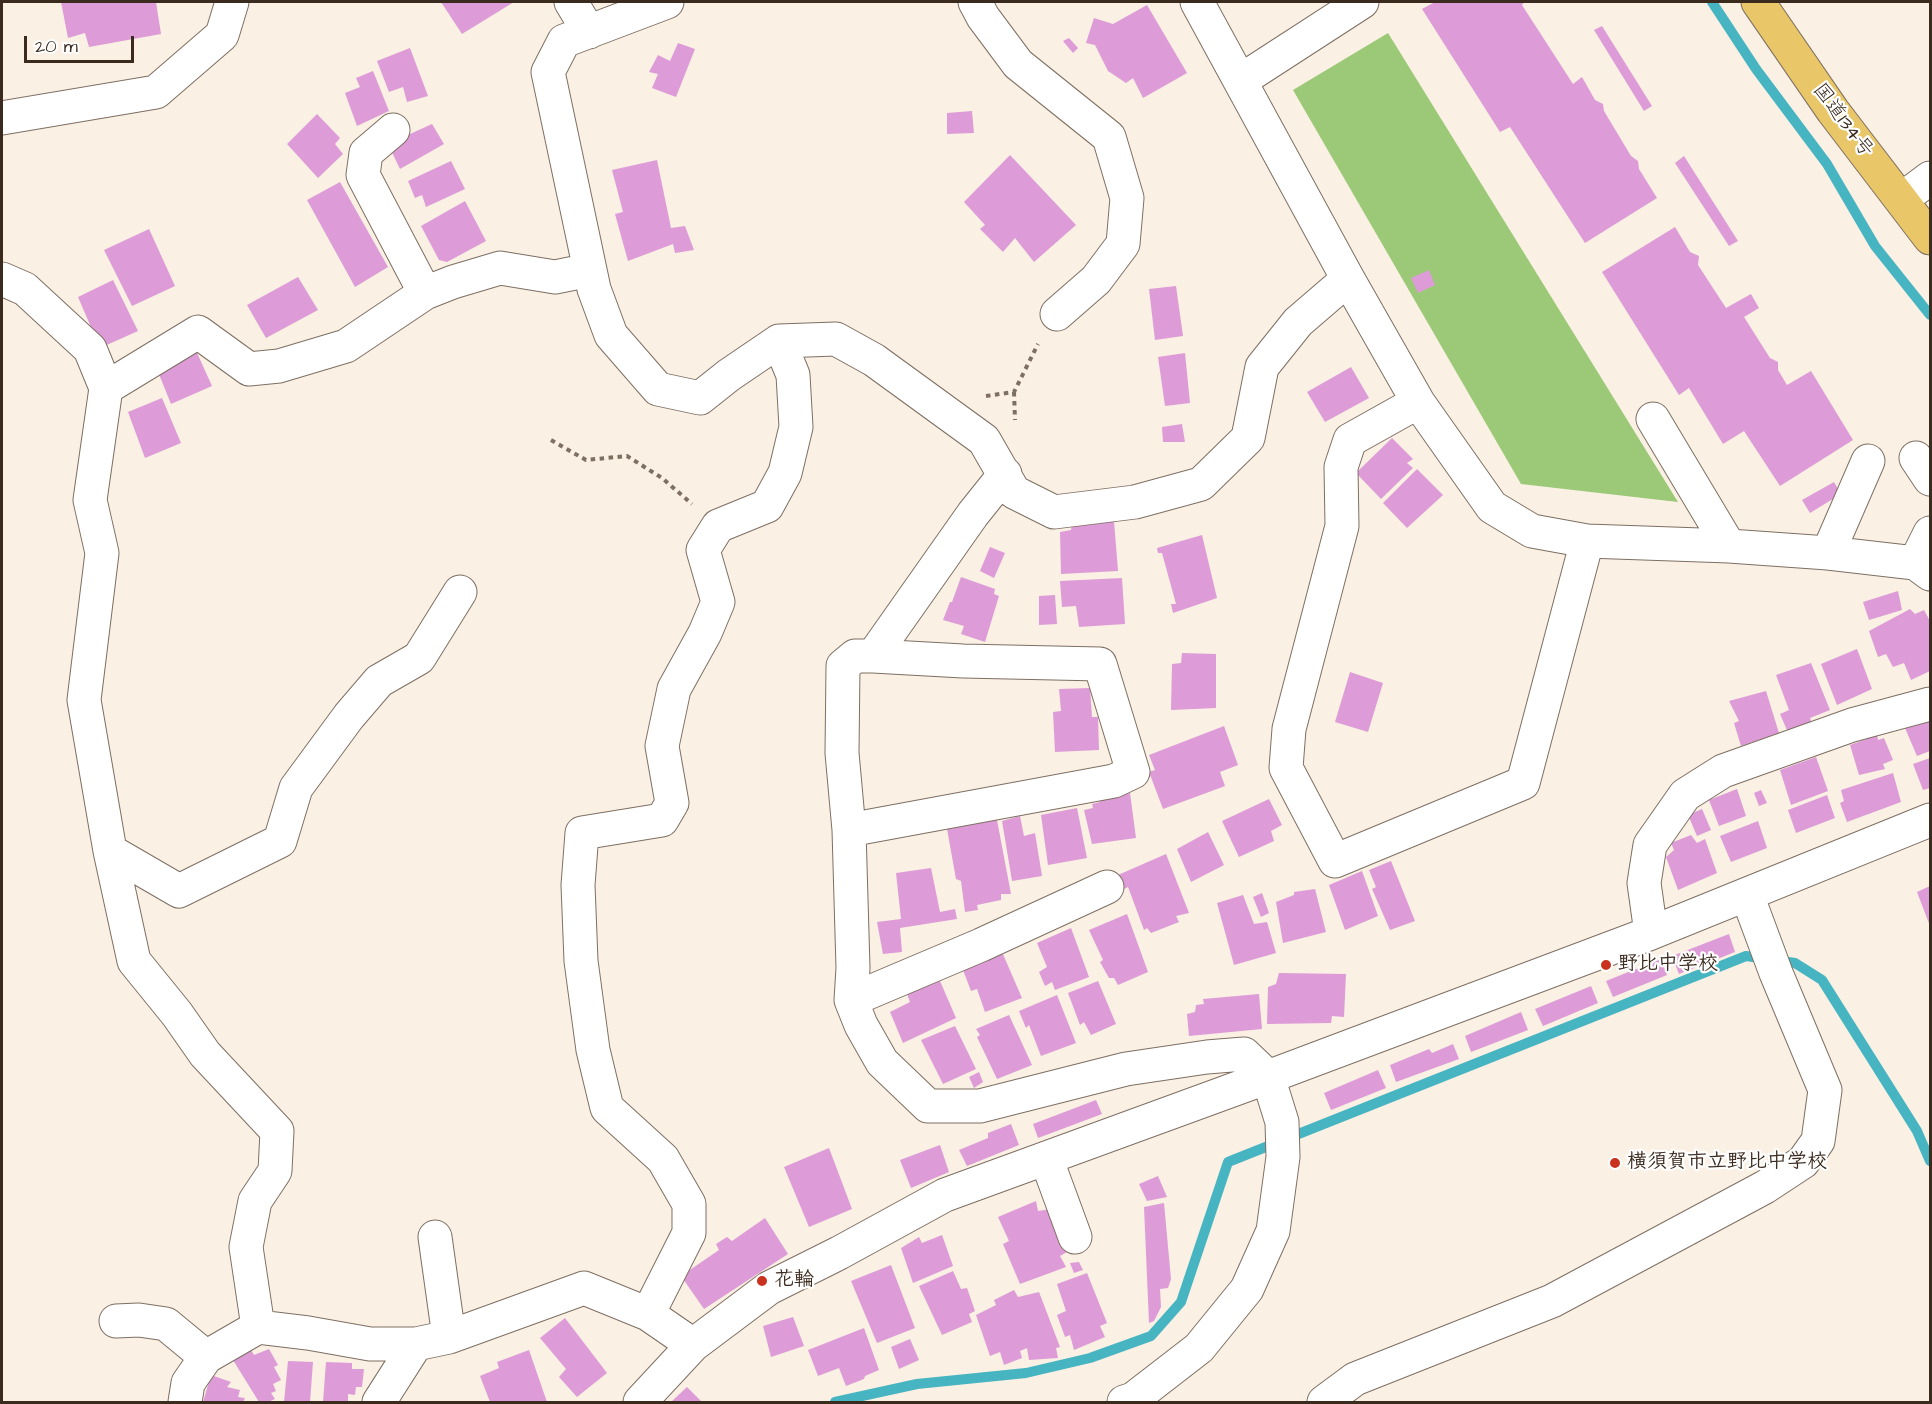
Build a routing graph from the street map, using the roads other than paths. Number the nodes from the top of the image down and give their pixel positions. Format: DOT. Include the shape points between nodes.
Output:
graph roads {
  1 [pos="232,2"];
  2 [pos="571,2"];
  3 [pos="667,2"];
  4 [pos="975,2"];
  5 [pos="1197,2"];
  6 [pos="1362,2"];
  7 [pos="1758,2"];
  8 [pos="589,32"];
  9 [pos="1240,81"];
  10 [pos="2,118"];
  11 [pos="393,130"];
  12 [pos="1930,178"];
  13 [pos="1902,199"];
  14 [pos="1930,238"];
  15 [pos="590,270"];
  16 [pos="1348,279"];
  17 [pos="13,284"];
  18 [pos="425,293"];
  19 [pos="1056,314"];
  20 [pos="779,341"];
  21 [pos="106,388"];
  22 [pos="1418,402"];
  23 [pos="1653,419"];
  24 [pos="1868,461"];
  25 [pos="1005,474"];
  26 [pos="1930,533"];
  27 [pos="1587,541"];
  28 [pos="1729,546"];
  29 [pos="1828,553"];
  30 [pos="1923,568"];
  31 [pos="460,592"];
  32 [pos="873,656"];
  33 [pos="1930,704"];
  34 [pos="1930,820"];
  35 [pos="849,830"];
  36 [pos="110,851"];
  37 [pos="1107,887"];
  38 [pos="1747,895"];
  39 [pos="1651,933"];
  40 [pos="851,1000"];
  41 [pos="1268,1077"];
  42 [pos="1046,1158"];
  43 [pos="435,1237"];
  44 [pos="1075,1237"];
  45 [pos="648,1314"];
  46 [pos="116,1322"];
  47 [pos="258,1327"];
  48 [pos="448,1337"];
  49 [pos="416,1344"];
  50 [pos="693,1345"];
  51 [pos="206,1357"];
  52 [pos="185,1402"];
  53 [pos="379,1402"];
  54 [pos="640,1402"];
  55 [pos="1124,1402"];
  56 [pos="1324,1402"];
  1 -- 10 [label="street" via="222,35 156,92"];
  2 -- 8 [label="street"];
  3 -- 8 [label="street"];
  4 -- 19 [label="street" via="1018,64 1109,137 1127,198 1123,244 1096,280"];
  5 -- 9 [label="street"];
  6 -- 9 [label="street"];
  7 -- 13 [label="highway, 国道134号" via="1833,111"];
  8 -- 15 [label="street" via="564,41 548,72"];
  9 -- 16 [label="street"];
  11 -- 18 [label="street" via="366,153 363,175"];
  12 -- 13 [label="street"];
  13 -- 14 [label="highway, 国道134号"];
  15 -- 18 [label="street" via="555,277 500,268"];
  15 -- 20 [label="street" via="611,335 658,389 700,398"];
  16 -- 22 [label="street"];
  16 -- 25 [label="street" via="1298,322 1262,367 1248,438 1201,484 1135,502 1054,513 1014,492"];
  17 -- 21 [label="street" via="90,349"];
  18 -- 21 [label="street" via="335,350 279,366 249,369 198,332"];
  20 -- 25 [label="street" via="836,339 874,360 984,440"];
  20 -- 45 [label="street" via="793,375 796,427 785,473 767,506 718,526 703,550 718,602 674,689 662,746 672,803 662,820 582,833 578,885 581,961 593,1050 607,1108 663,1159 689,1204 689,1233"];
  21 -- 36 [label="street" via="90,500 102,553 84,700"];
  22 -- 27 [label="street" via="1492,507 1532,531"];
  22 -- 27 [label="street" via="1350,440 1341,467 1342,526 1289,729 1286,768 1335,861 1523,783"];
  23 -- 28 [label="street"];
  24 -- 29 [label="street"];
  25 -- 32 [label="street"];
  26 -- 30 [label="street"];
  27 -- 28 [label="street"];
  28 -- 29 [label="street"];
  29 -- 30 [label="street"];
  31 -- 36 [label="street" via="419,658 379,681 296,788 280,841 179,891"];
  32 -- 35 [label="street" via="855,656 843,666 842,753"];
  32 -- 35 [label="street" via="1100,664 1134,772 1114,780"];
  33 -- 39 [label="street" via="1851,725 1723,771 1685,795 1650,845 1644,883"];
  34 -- 38 [label="street"];
  35 -- 40 [label="street"];
  36 -- 47 [label="street" via="134,962 205,1054 277,1131 275,1171 255,1201 246,1247"];
  37 -- 40 [label="street"];
  38 -- 39 [label="street"];
  38 -- 56 [label="street" via="1825,1090 1818,1141 1803,1161 1765,1187 1552,1301 1355,1380"];
  39 -- 41 [label="street"];
  40 -- 41 [label="street" via="882,1062 928,1106 980,1106 1126,1069 1207,1057 1244,1054"];
  41 -- 42 [label="street"];
  41 -- 55 [label="street" via="1282,1122 1283,1157 1273,1231 1247,1289 1199,1348"];
  42 -- 44 [label="street"];
  42 -- 50 [label="street" via="945,1195 768,1288"];
  43 -- 48 [label="street"];
  45 -- 48 [label="street" via="584,1288"];
  45 -- 50 [label="street"];
  46 -- 51 [label="street" via="166,1323"];
  47 -- 49 [label="street" via="370,1344"];
  47 -- 51 [label="street"];
  48 -- 49 [label="street"];
  49 -- 53 [label="street"];
  50 -- 54 [label="street"];
  51 -- 52 [label="street" via="188,1383"];
}
